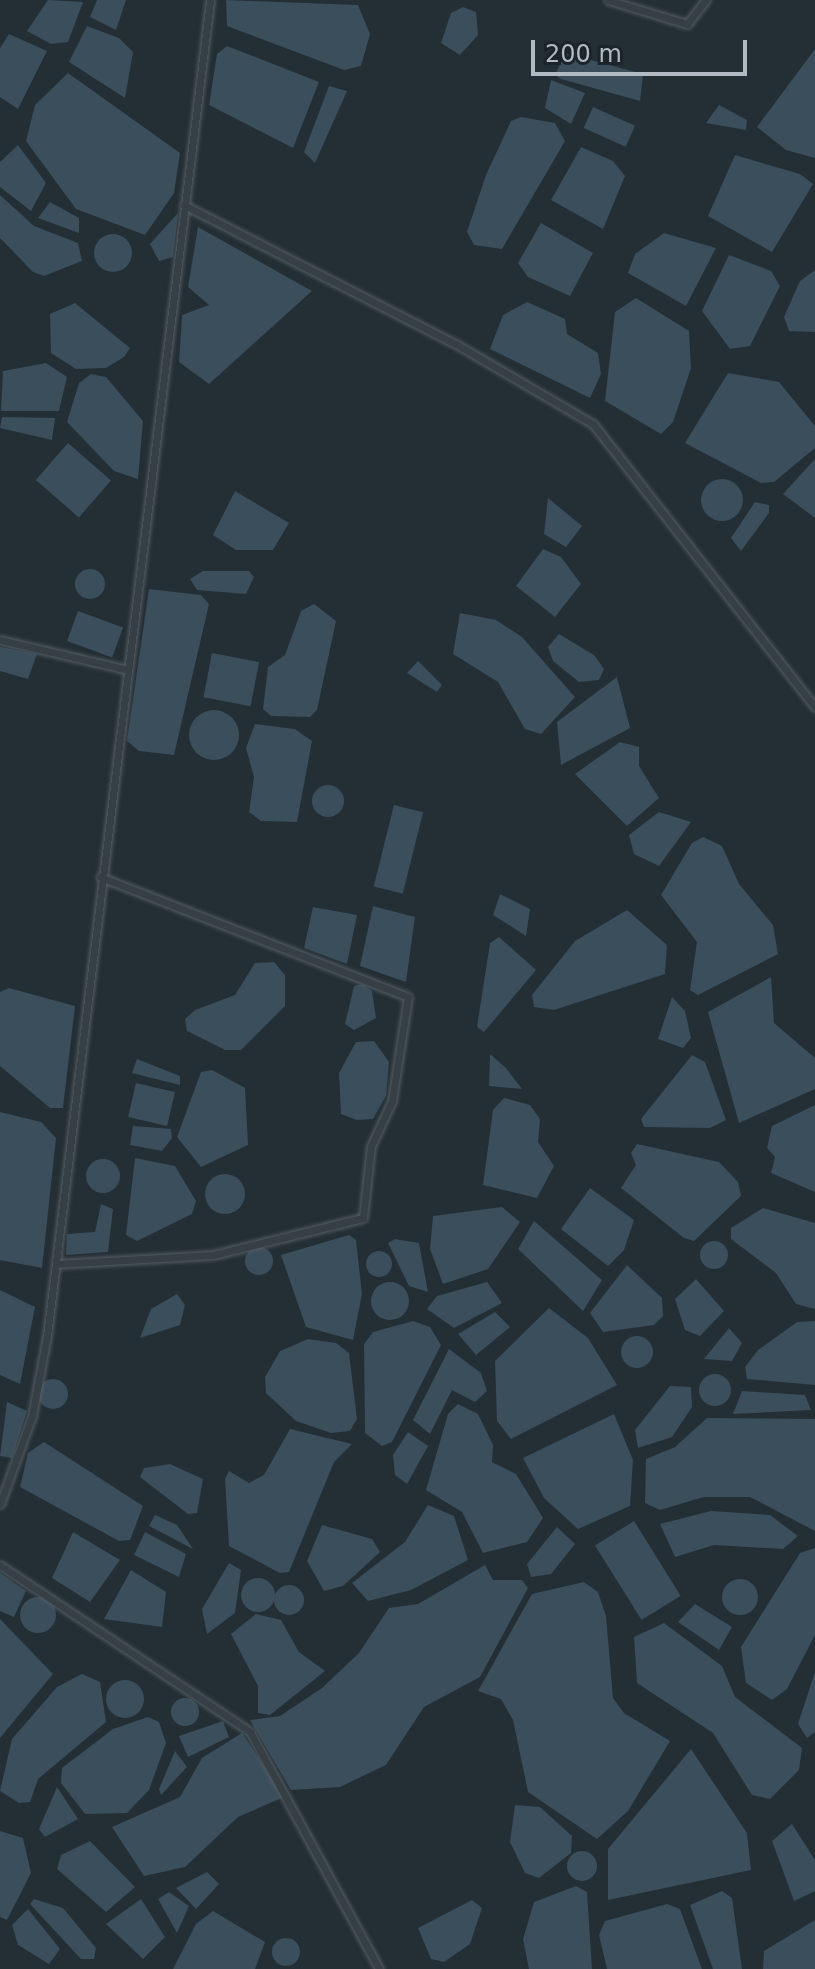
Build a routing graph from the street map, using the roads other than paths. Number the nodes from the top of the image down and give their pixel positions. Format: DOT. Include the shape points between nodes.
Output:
graph roads {
  1 [pos="210,0"];
  2 [pos="608,0"];
  3 [pos="706,0"];
  4 [pos="184,205"];
  5 [pos="0,640"];
  6 [pos="125,669"];
  7 [pos="815,707"];
  8 [pos="101,877"];
  9 [pos="56,1264"];
  10 [pos="0,1504"];
  11 [pos="0,1565"];
  12 [pos="379,1969"];
  1 -- 4 [label="street"];
  2 -- 3 [label="street" via="687,24"];
  4 -- 6 [label="street"];
  4 -- 7 [label="street" via="456,344 593,424"];
  5 -- 6 [label="street"];
  6 -- 8 [label="street"];
  8 -- 9 [label="street"];
  8 -- 9 [label="street" via="408,997 392,1101 371,1146 363,1218 216,1254"];
  9 -- 10 [label="street" via="32,1416"];
  11 -- 12 [label="street" via="250,1732"];
}
